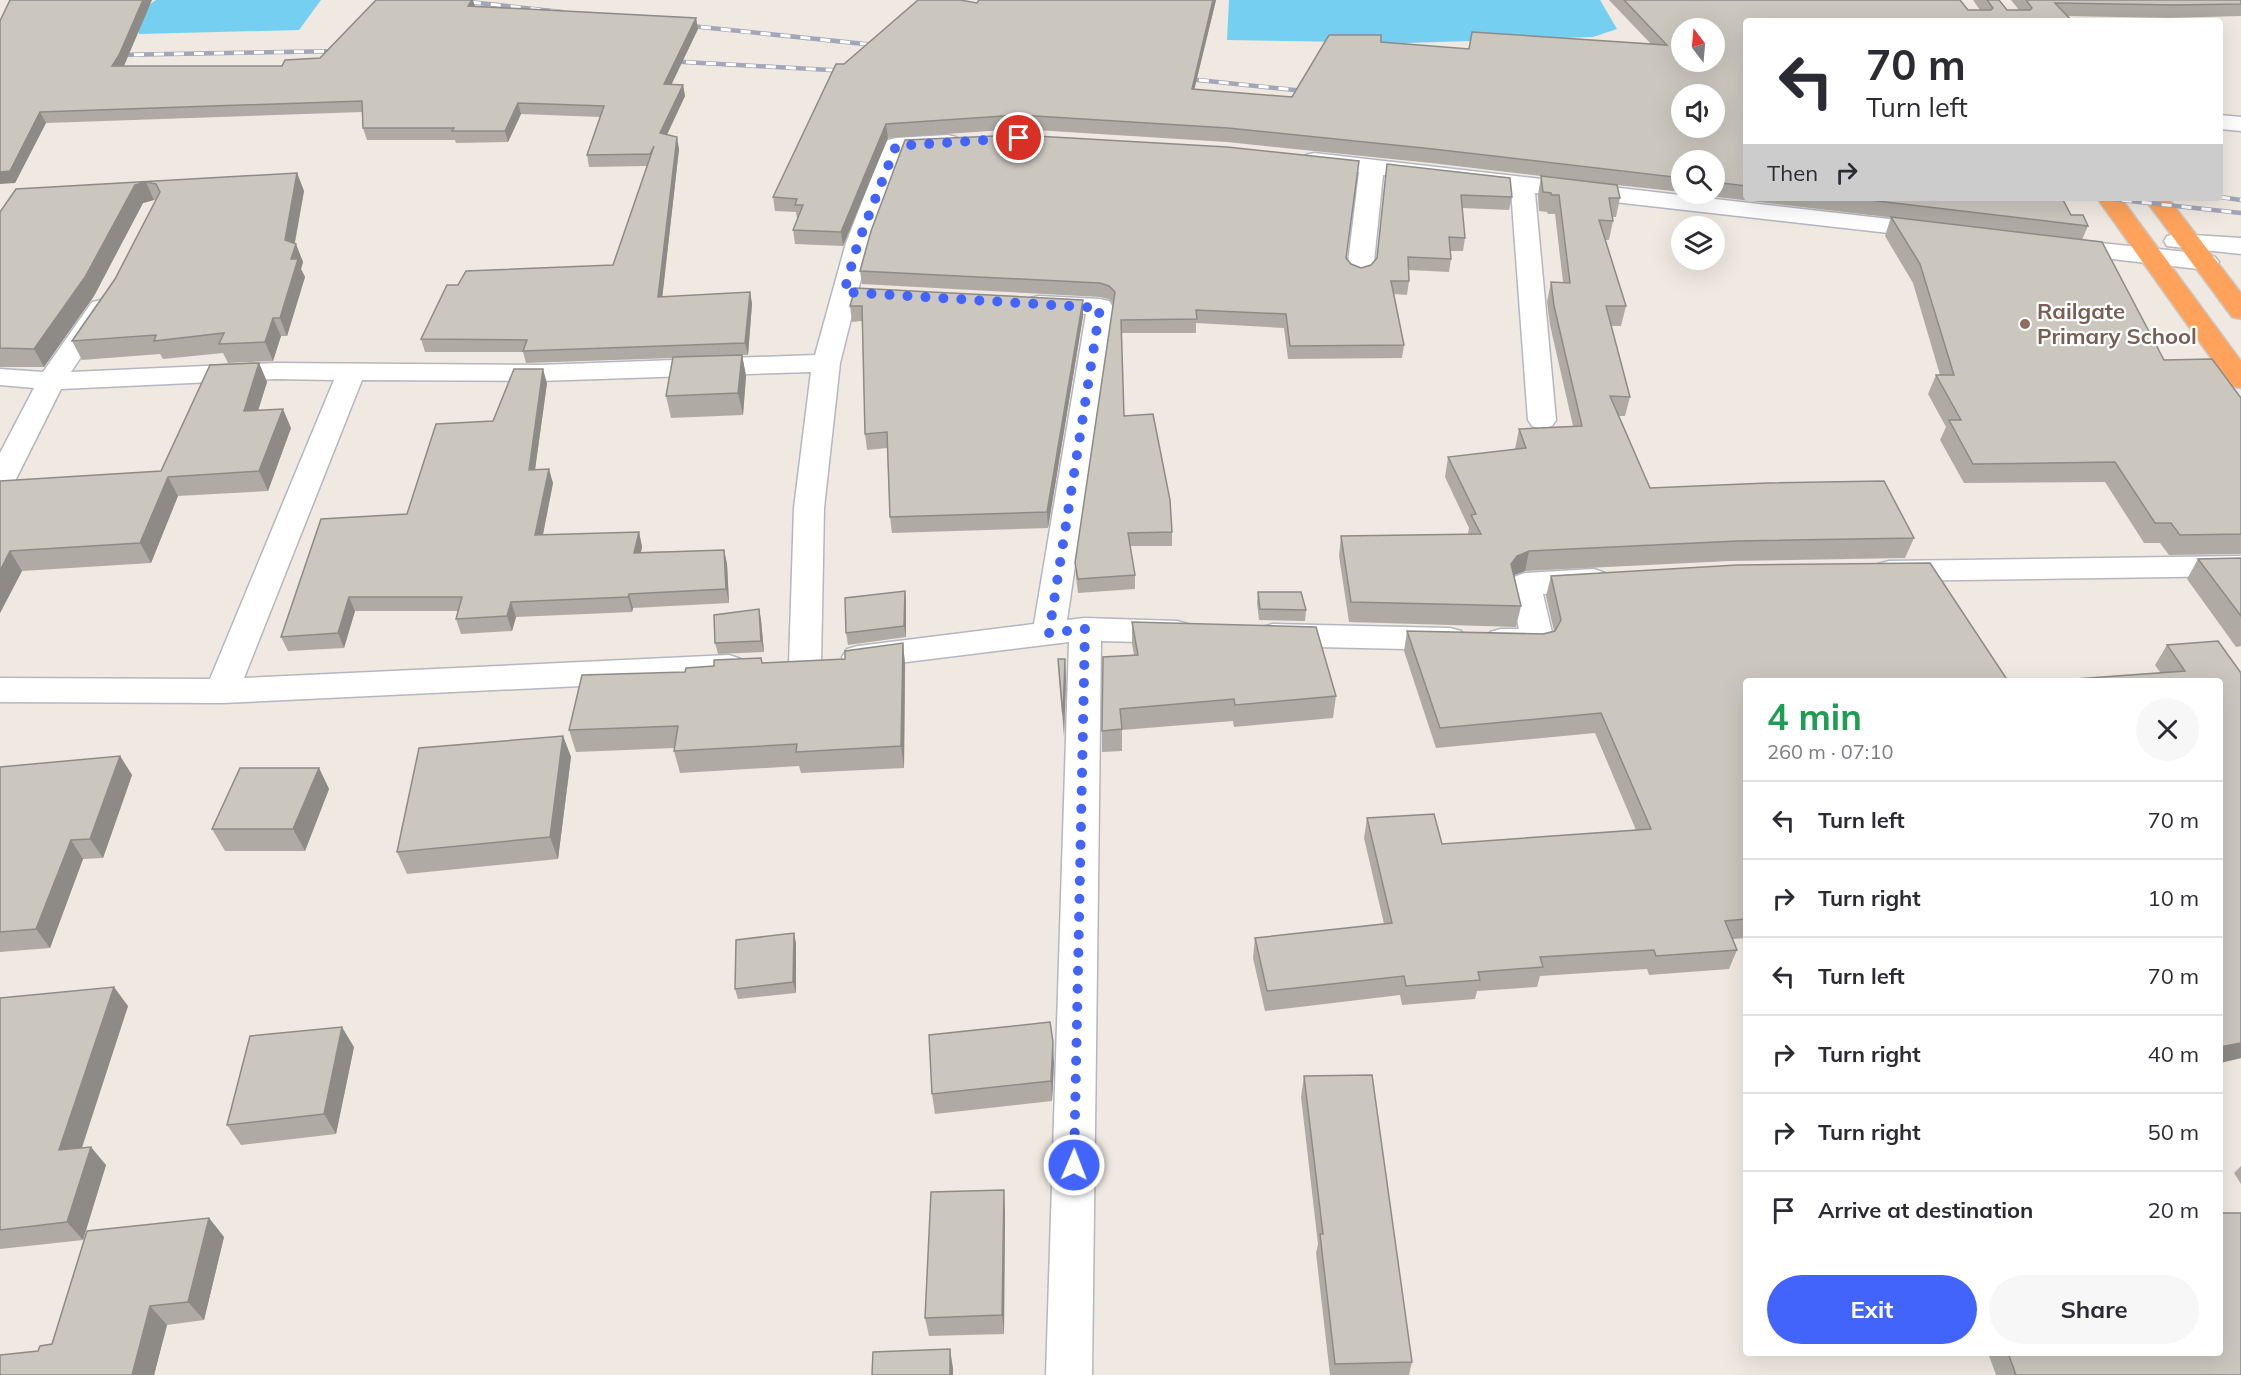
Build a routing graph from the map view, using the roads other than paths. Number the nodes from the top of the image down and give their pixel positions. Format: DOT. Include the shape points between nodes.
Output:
graph roads {
  1 [pos="2223,122"];
  2 [pos="2241,124"];
  3 [pos="974,141"];
  4 [pos="1294,158"];
  5 [pos="1372,166"];
  6 [pos="1522,183"];
  7 [pos="2111,201"];
  8 [pos="2158,201"];
  9 [pos="1954,234"];
  10 [pos="2191,241"];
  11 [pos="2036,244"];
  12 [pos="2241,246"];
  13 [pos="2145,248"];
  14 [pos="2206,262"];
  15 [pos="1360,271"];
  16 [pos="114,287"];
  17 [pos="1018,303"];
  18 [pos="2241,310"];
  19 [pos="826,363"];
  20 [pos="351,372"];
  21 [pos="0,377"];
  22 [pos="2241,380"];
  23 [pos="51,381"];
  24 [pos="1542,420"];
  25 [pos="0,481"];
  26 [pos="2241,566"];
  27 [pos="1860,571"];
  28 [pos="1628,578"];
  29 [pos="1067,631"];
  30 [pos="1212,633"];
  31 [pos="1246,634"];
  32 [pos="781,665"];
  33 [pos="0,690"];
  34 [pos="222,691"];
  35 [pos="1069,1375"];
  1 -- 2 [label="street"];
  3 -- 19 [label="street" via="896,146 858,243 856,293"];
  4 -- 5 [label="street"];
  5 -- 6 [label="street"];
  5 -- 15 [label="street"];
  6 -- 9 [label="street"];
  6 -- 24 [label="street"];
  7 -- 13 [label="highway"];
  8 -- 10 [label="highway"];
  10 -- 12 [label="street"];
  10 -- 13 [label="street"];
  10 -- 14 [label="highway"];
  11 -- 13 [label="street"];
  13 -- 14 [label="street"];
  13 -- 22 [label="highway"];
  14 -- 18 [label="highway"];
  16 -- 23 [label="street"];
  17 -- 29 [label="street" via="1100,308"];
  19 -- 20 [label="street" via="539,373"];
  19 -- 32 [label="street" via="809,508"];
  20 -- 23 [label="street" via="275,371"];
  20 -- 34 [label="street"];
  21 -- 23 [label="street"];
  23 -- 25 [label="street"];
  26 -- 27 [label="street"];
  28 -- 31 [label="street" via="1525,584 1538,641"];
  29 -- 30 [label="street"];
  29 -- 32 [label="street"];
  29 -- 35 [label="street"];
  32 -- 34 [label="street"];
  33 -- 34 [label="street"];
}
